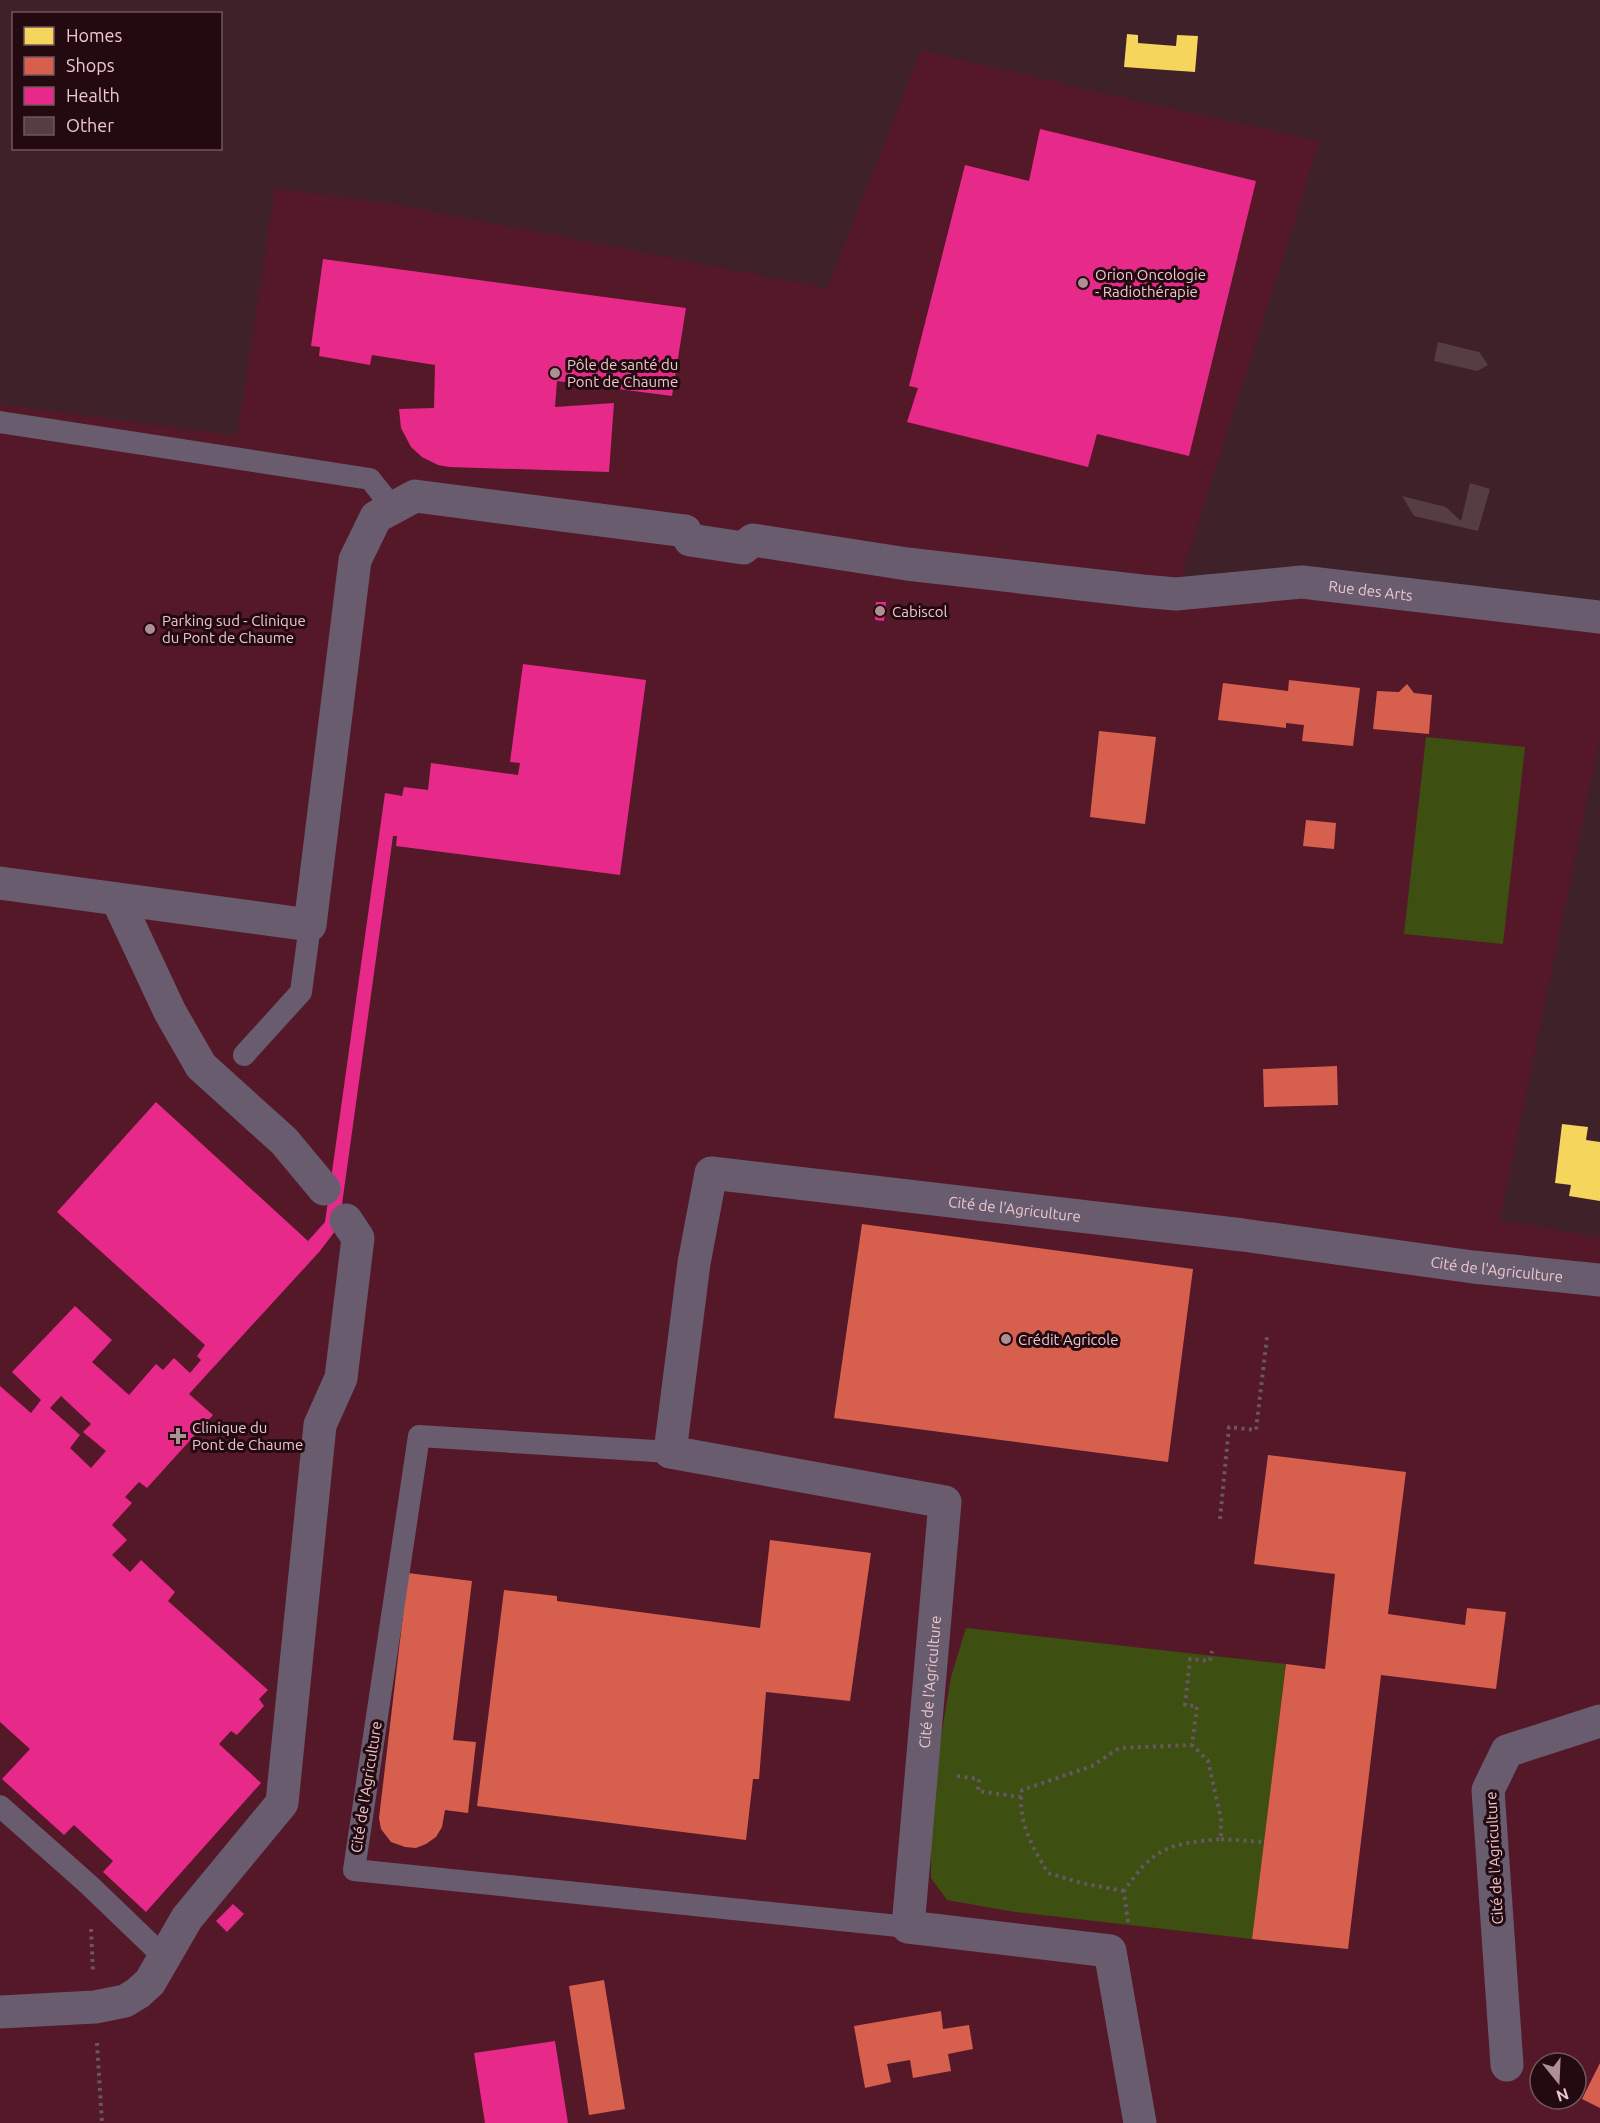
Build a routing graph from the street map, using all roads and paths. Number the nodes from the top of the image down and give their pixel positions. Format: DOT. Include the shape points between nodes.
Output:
graph roads {
  1 [pos="0,422"];
  2 [pos="393,508"];
  3 [pos="1600,618"];
  4 [pos="0,883"];
  5 [pos="118,901"];
  6 [pos="310,925"];
  7 [pos="244,1056"];
  8 [pos="324,1189"];
  9 [pos="346,1220"];
  10 [pos="1600,1280"];
  11 [pos="1268,1337"];
  12 [pos="670,1452"];
  13 [pos="1220,1519"];
  14 [pos="1212,1651"];
  15 [pos="1600,1721"];
  16 [pos="1192,1745"];
  17 [pos="921,1771"];
  18 [pos="1021,1797"];
  19 [pos="0,1806"];
  20 [pos="1221,1839"];
  21 [pos="1264,1842"];
  22 [pos="1124,1891"];
  23 [pos="1128,1925"];
  24 [pos="908,1928"];
  25 [pos="164,1957"];
  26 [pos="0,2012"];
  27 [pos="1507,2065"];
  28 [pos="1140,2123"];
  1 -- 2 [label="lane" via="370,479"];
  2 -- 3 [label="street, Rue des Arts" via="415,496 685,531 690,540 743,548 753,540 907,564 1142,591 1176,594 1302,582"];
  2 -- 6 [label="street" via="376,517 355,560"];
  4 -- 5 [label="street"];
  5 -- 6 [label="street"];
  5 -- 8 [label="street" via="170,1012 201,1066 284,1141"];
  6 -- 7 [label="lane" via="301,992"];
  9 -- 25 [label="street" via="358,1238 341,1378 320,1425 282,1803 187,1918"];
  10 -- 12 [label="street, Cité de l'Agriculture" via="711,1173 694,1263"];
  11 -- 13 [label="path" via="1256,1430 1229,1427"];
  12 -- 17 [label="street, Cité de l'Agriculture" via="945,1502"];
  12 -- 24 [label="lane, Cité de l'Agriculture" via="419,1436 354,1870"];
  14 -- 16 [label="path" via="1210,1661 1190,1659 1185,1705 1197,1706"];
  15 -- 27 [label="street, Cité de l'Agriculture" via="1507,1751 1488,1790"];
  16 -- 18 [label="path" via="1119,1748 1092,1766 1022,1790"];
  16 -- 20 [label="path" via="1208,1761 1221,1819"];
  17 -- 18 [label="path" via="979,1779 978,1791"];
  17 -- 24 [label="street, Cité de l'Agriculture"];
  18 -- 22 [label="path" via="1029,1842 1048,1873"];
  19 -- 25 [label="lane"];
  20 -- 21 [label="path"];
  20 -- 22 [label="path" via="1171,1846 1148,1860"];
  22 -- 23 [label="path"];
  24 -- 28 [label="street, Cité de l'Agriculture" via="1110,1951"];
  25 -- 26 [label="street" via="150,1982 125,2001 95,2007"];
}
